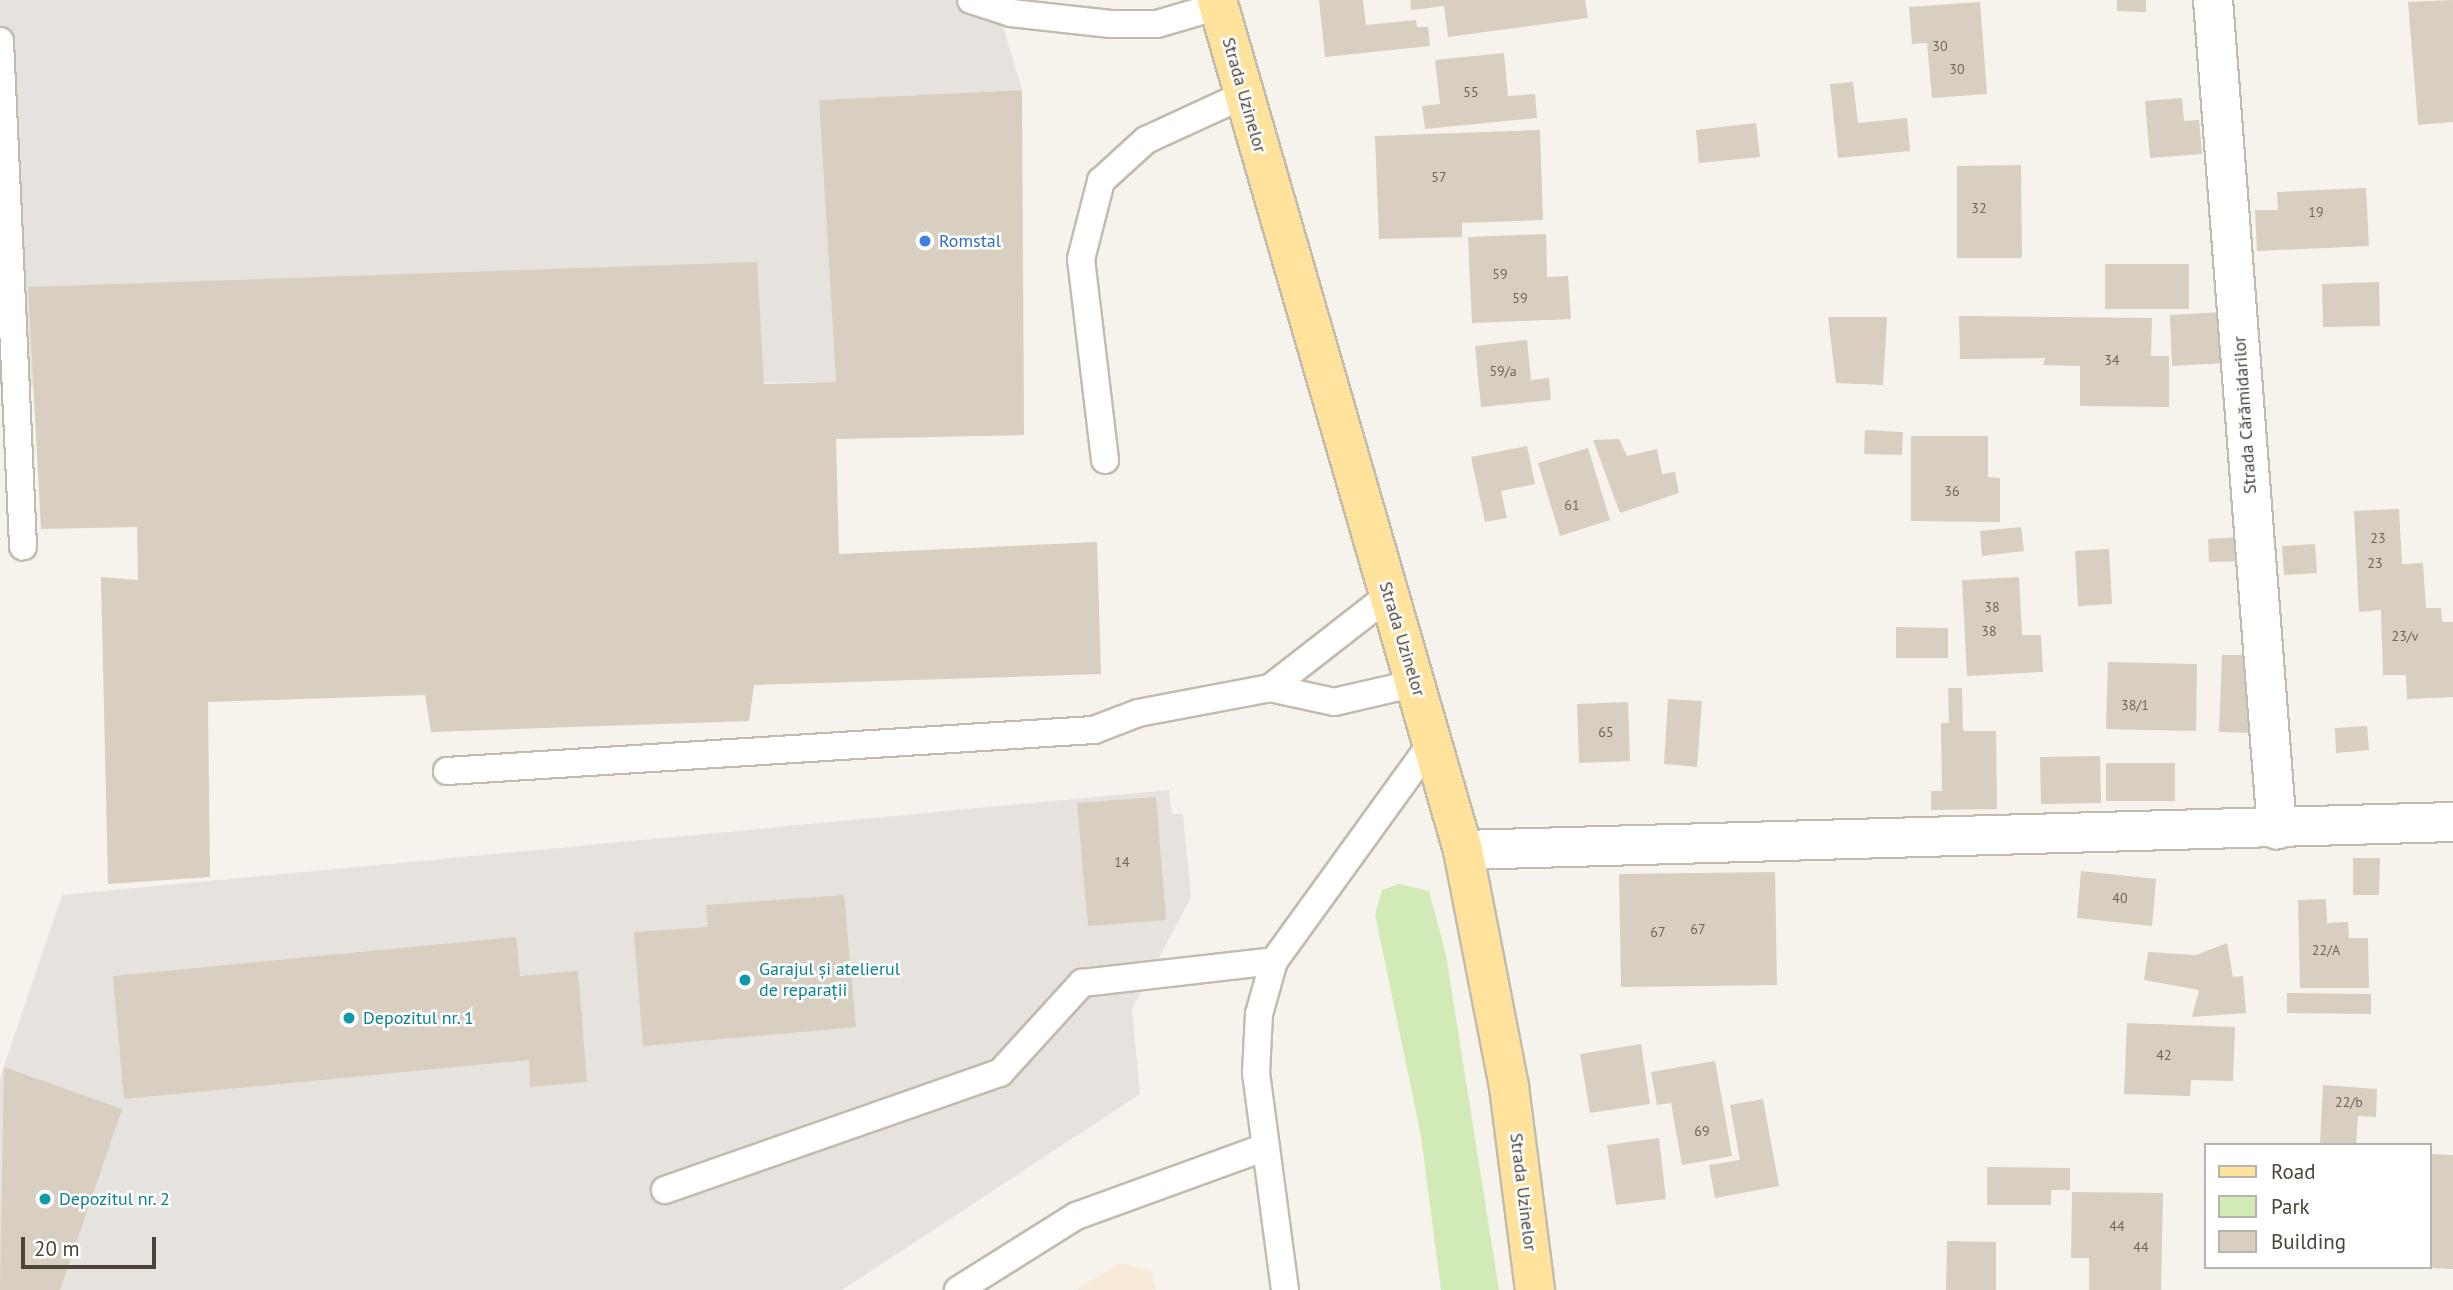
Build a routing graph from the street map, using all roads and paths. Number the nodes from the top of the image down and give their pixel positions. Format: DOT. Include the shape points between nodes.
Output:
graph roads {
  1 [pos="971,0"];
  2 [pos="2213,0"];
  3 [pos="1217,3"];
  4 [pos="0,41"];
  5 [pos="1244,95"];
  6 [pos="1105,460"];
  7 [pos="23,546"];
  8 [pos="1388,596"];
  9 [pos="1416,683"];
  10 [pos="1270,688"];
  11 [pos="1433,741"];
  12 [pos="447,771"];
  13 [pos="2453,822"];
  14 [pos="2277,830"];
  15 [pos="1463,850"];
  16 [pos="1274,961"];
  17 [pos="1266,1147"];
  18 [pos="665,1190"];
  19 [pos="958,1290"];
  20 [pos="1285,1290"];
  21 [pos="1535,1290"];
  1 -- 3 [label="lane" via="1011,13 1110,24 1157,24"];
  2 -- 14 [label="street, Strada Cărămidarilor"];
  3 -- 5 [label="main road, Strada Uzinelor"];
  4 -- 7 [label="lane"];
  5 -- 6 [label="lane" via="1146,140 1101,181 1081,259"];
  5 -- 8 [label="main road, Strada Uzinelor"];
  8 -- 9 [label="main road, Strada Uzinelor"];
  8 -- 10 [label="lane"];
  9 -- 10 [label="lane" via="1334,702"];
  9 -- 11 [label="main road, Strada Uzinelor"];
  10 -- 12 [label="lane" via="1138,713 1094,730"];
  11 -- 15 [label="main road, Strada Uzinelor"];
  11 -- 16 [label="lane"];
  13 -- 14 [label="street"];
  14 -- 15 [label="street"];
  15 -- 21 [label="main road, Strada Uzinelor" via="1509,1087"];
  16 -- 17 [label="lane" via="1259,1014 1256,1073"];
  16 -- 18 [label="lane" via="1082,983 1000,1073"];
  17 -- 19 [label="lane" via="1076,1216"];
  17 -- 20 [label="lane"];
}
